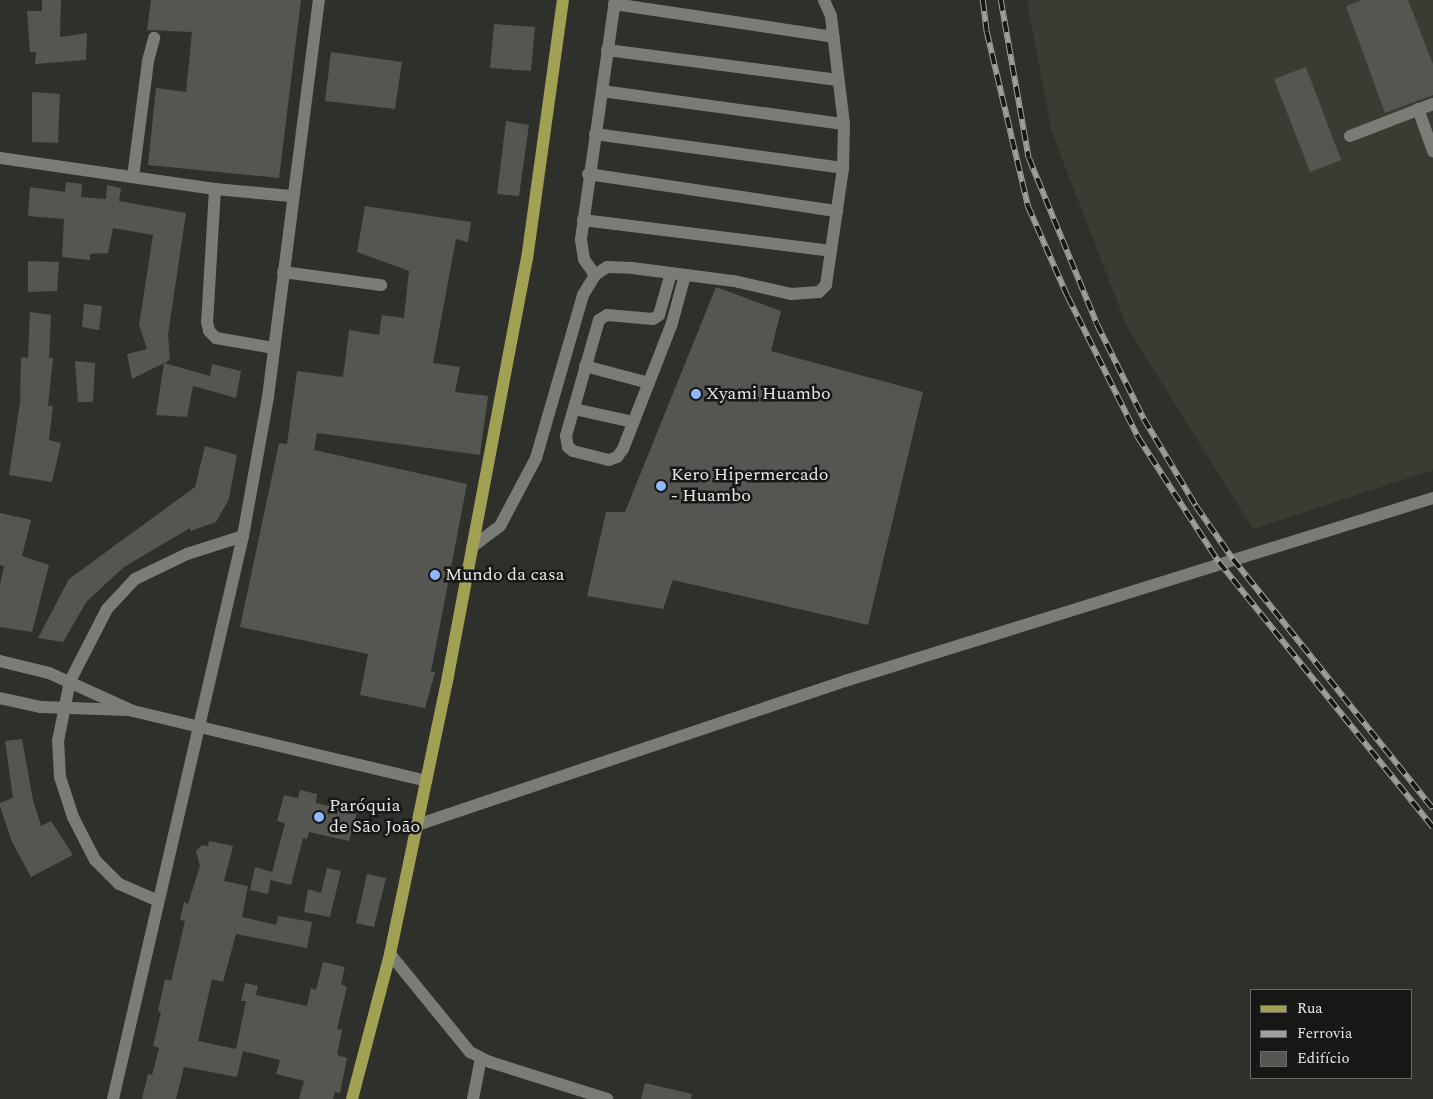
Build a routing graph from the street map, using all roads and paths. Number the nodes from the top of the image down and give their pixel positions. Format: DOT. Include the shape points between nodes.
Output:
graph roads {
  1 [pos="318,0"];
  2 [pos="563,0"];
  3 [pos="824,0"];
  4 [pos="614,2"];
  5 [pos="834,36"];
  6 [pos="154,38"];
  7 [pos="607,50"];
  8 [pos="838,80"];
  9 [pos="602,91"];
  10 [pos="1433,104"];
  11 [pos="1418,109"];
  12 [pos="844,124"];
  13 [pos="595,134"];
  14 [pos="1350,136"];
  15 [pos="1433,151"];
  16 [pos="0,158"];
  17 [pos="843,168"];
  18 [pos="588,174"];
  19 [pos="134,177"];
  20 [pos="215,189"];
  21 [pos="291,196"];
  22 [pos="837,211"];
  23 [pos="583,220"];
  24 [pos="831,251"];
  25 [pos="283,272"];
  26 [pos="671,273"];
  27 [pos="595,275"];
  28 [pos="686,275"];
  29 [pos="381,285"];
  30 [pos="274,348"];
  31 [pos="585,366"];
  32 [pos="648,383"];
  33 [pos="574,409"];
  34 [pos="633,422"];
  35 [pos="1433,498"];
  36 [pos="243,536"];
  37 [pos="472,547"];
  38 [pos="0,661"];
  39 [pos="70,681"];
  40 [pos="0,698"];
  41 [pos="64,708"];
  42 [pos="133,711"];
  43 [pos="201,728"];
  44 [pos="426,781"];
  45 [pos="417,825"];
  46 [pos="156,900"];
  47 [pos="390,954"];
  48 [pos="481,1058"];
  49 [pos="361,1062"];
  50 [pos="113,1099"];
  51 [pos="352,1099"];
  52 [pos="362,1099"];
  53 [pos="473,1099"];
  54 [pos="607,1099"];
  1 -- 21 [label="street"];
  2 -- 37 [label="main road" via="527,259"];
  3 -- 5 [label="street"];
  4 -- 5 [label="street"];
  4 -- 7 [label="street"];
  5 -- 8 [label="street"];
  6 -- 19 [label="street" via="145,78"];
  7 -- 8 [label="street"];
  7 -- 9 [label="street"];
  8 -- 12 [label="street"];
  9 -- 12 [label="street"];
  9 -- 13 [label="street"];
  10 -- 11 [label="street"];
  11 -- 14 [label="street"];
  11 -- 15 [label="street"];
  12 -- 17 [label="street"];
  13 -- 17 [label="street"];
  13 -- 18 [label="street"];
  16 -- 19 [label="street"];
  17 -- 22 [label="street"];
  18 -- 22 [label="street"];
  18 -- 23 [label="street"];
  19 -- 20 [label="street"];
  20 -- 21 [label="street"];
  20 -- 30 [label="street" via="209,331 216,338"];
  21 -- 25 [label="street"];
  22 -- 24 [label="street"];
  23 -- 24 [label="street"];
  23 -- 27 [label="street" via="584,259"];
  24 -- 28 [label="street" via="829,275 819,292 791,294 734,281"];
  25 -- 29 [label="street"];
  25 -- 30 [label="street"];
  26 -- 27 [label="street" via="607,267"];
  26 -- 28 [label="street"];
  26 -- 31 [label="street" via="659,315 653,319 607,315 599,320"];
  27 -- 37 [label="street" via="583,295 536,458 500,526"];
  28 -- 32 [label="street" via="672,324"];
  30 -- 36 [label="street"];
  31 -- 32 [label="street"];
  31 -- 33 [label="street"];
  32 -- 34 [label="street"];
  33 -- 34 [label="street"];
  33 -- 34 [label="street" via="566,436 568,447 609,460 617,458 623,449"];
  35 -- 45 [label="street" via="845,681"];
  36 -- 39 [label="street" via="187,554 135,579 107,609"];
  36 -- 43 [label="street"];
  37 -- 44 [label="main road"];
  38 -- 39 [label="street"];
  39 -- 41 [label="street"];
  39 -- 42 [label="street"];
  40 -- 41 [label="street"];
  41 -- 42 [label="street"];
  41 -- 46 [label="street" via="58,741 60,777 72,818 95,860 119,884"];
  42 -- 43 [label="street"];
  43 -- 44 [label="street"];
  43 -- 46 [label="street"];
  44 -- 45 [label="main road"];
  45 -- 47 [label="main road"];
  46 -- 50 [label="street"];
  47 -- 48 [label="street" via="470,1052"];
  47 -- 49 [label="main road"];
  48 -- 53 [label="street"];
  48 -- 54 [label="street"];
  49 -- 51 [label="main road"];
  49 -- 52 [label="main road"];
}
